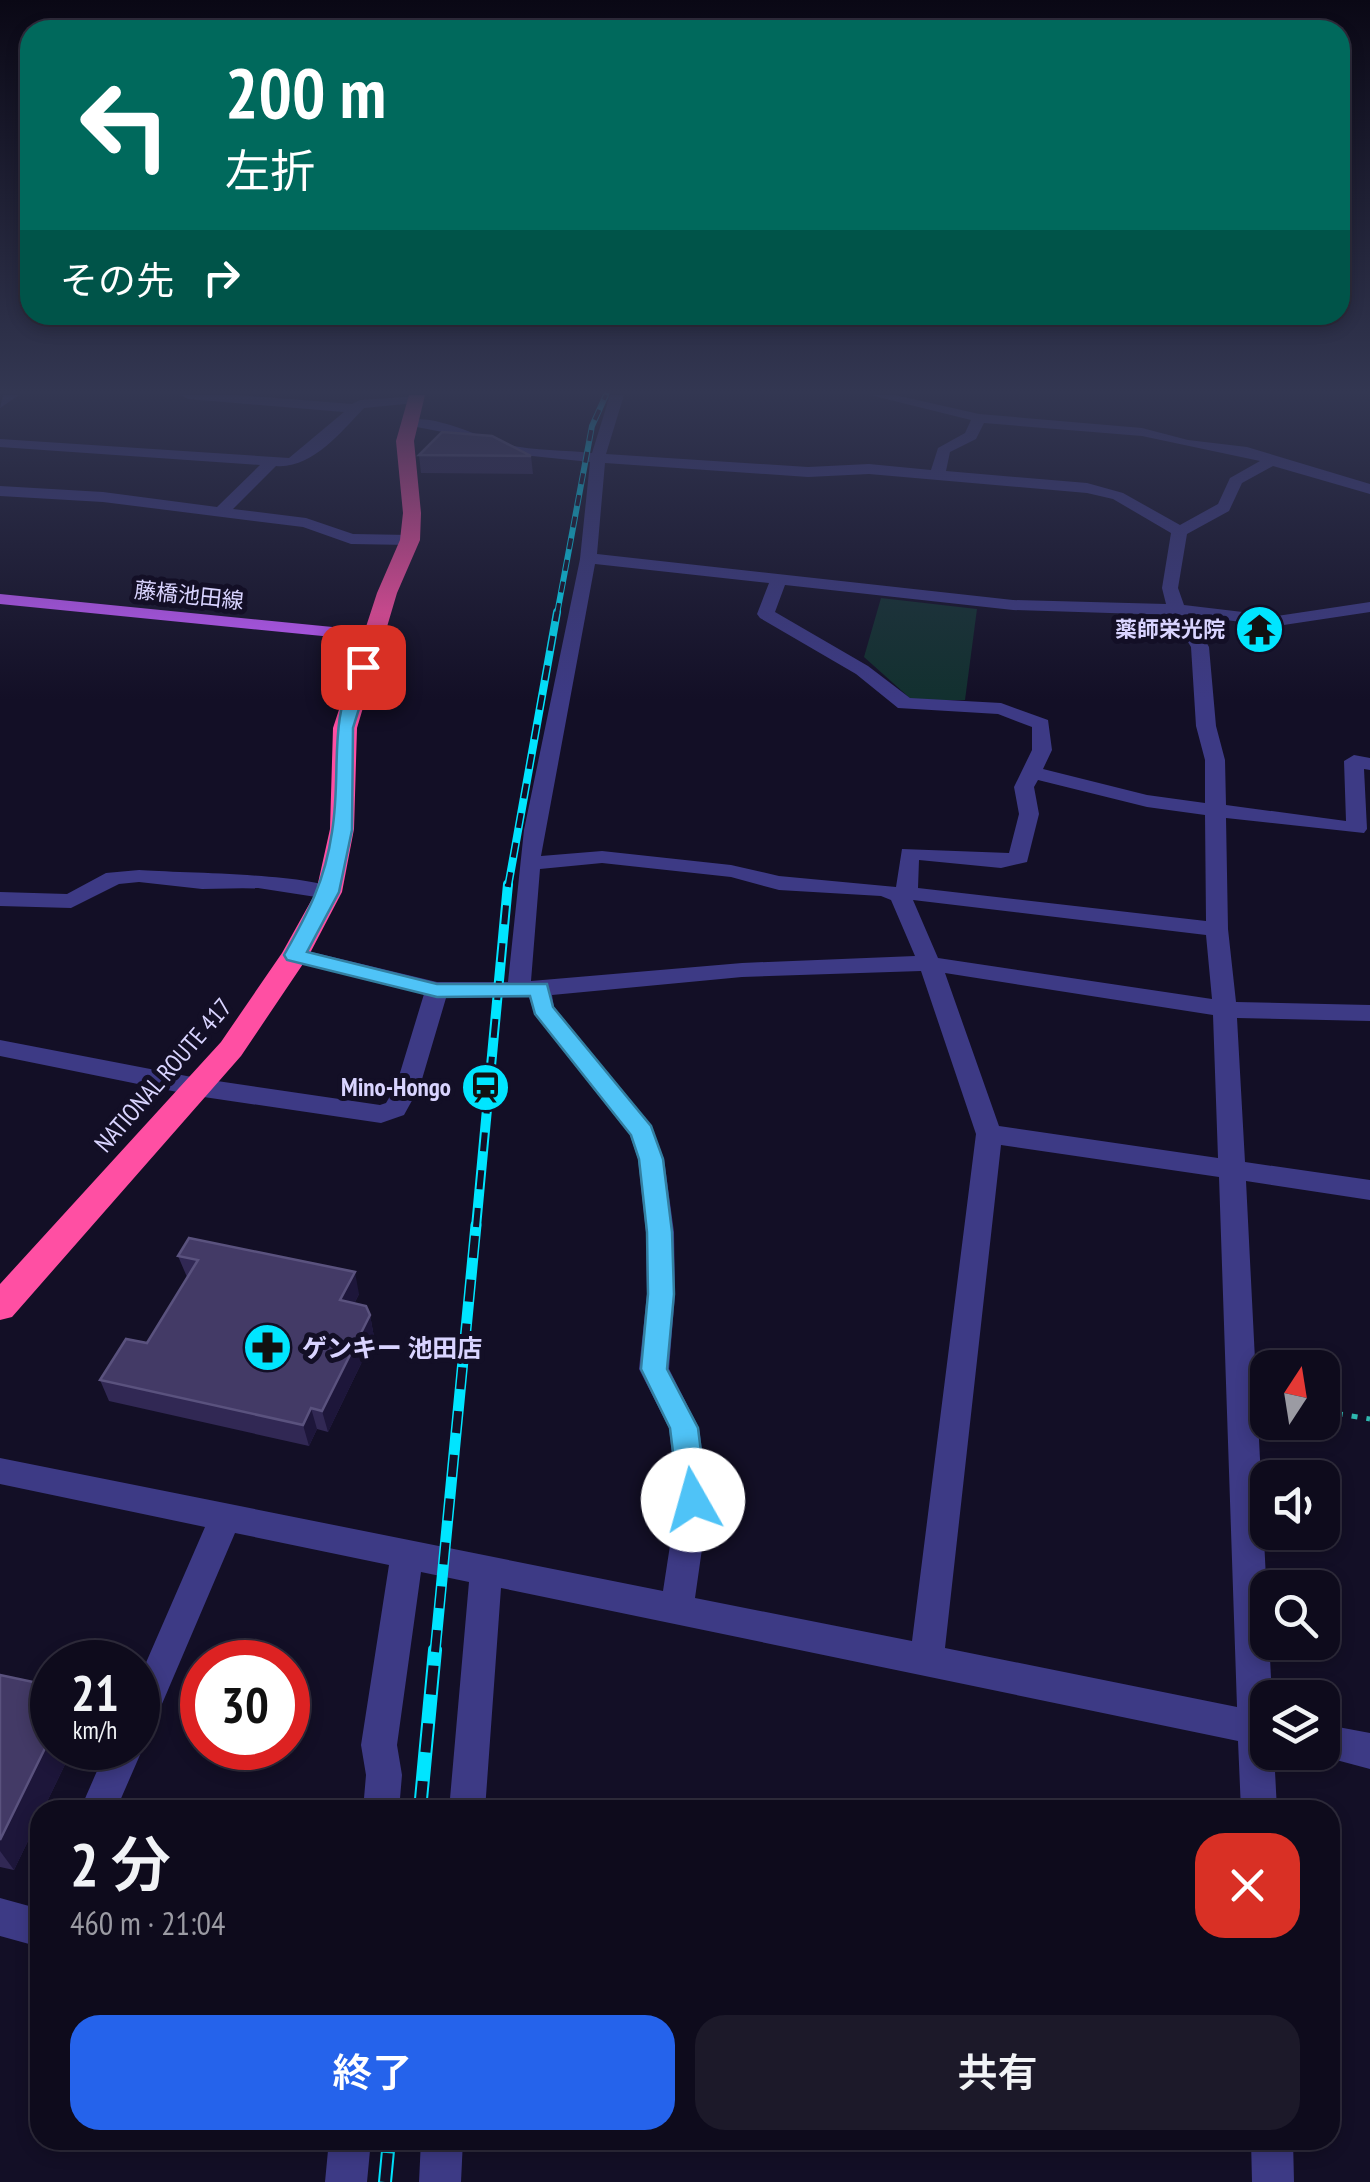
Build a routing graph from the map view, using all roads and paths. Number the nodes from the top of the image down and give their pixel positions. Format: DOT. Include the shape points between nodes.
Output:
graph roads {
  1 [pos="99,497"];
  2 [pos="236,497"];
  3 [pos="410,497"];
  4 [pos="594,497"];
  5 [pos="1116,497"];
  6 [pos="1234,497"];
  7 [pos="220,512"];
  8 [pos="1180,531"];
  9 [pos="410,540"];
  10 [pos="588,558"];
  11 [pos="778,579"];
  12 [pos="0,599"];
  13 [pos="1370,606"];
  14 [pos="1180,610"];
  15 [pos="372,636"];
  16 [pos="1370,764"];
  17 [pos="1032,772"];
  18 [pos="1216,811"];
  19 [pos="530,864"];
  20 [pos="329,892"];
  21 [pos="903,894"];
  22 [pos="0,899"];
  23 [pos="1217,929"];
  24 [pos="295,955"];
  25 [pos="926,963"];
  26 [pos="437,990"];
  27 [pos="529,990"];
  28 [pos="1225,1009"];
  29 [pos="1370,1013"];
  30 [pos="0,1048"];
  31 [pos="197,1086"];
  32 [pos="989,1134"];
  33 [pos="1232,1169"];
  34 [pos="1370,1190"];
  35 [pos="0,1307"];
  36 [pos="1340,1414"];
  37 [pos="1370,1419"];
  38 [pos="0,1470"];
  39 [pos="225,1518"];
  40 [pos="407,1556"];
  41 [pos="486,1573"];
  42 [pos="677,1611"];
  43 [pos="926,1661"];
  44 [pos="160,1669"];
  45 [pos="1259,1680"];
  46 [pos="1250,1727"];
  47 [pos="1340,1745"];
  48 [pos="1370,1751"];
  49 [pos="116,1770"];
  50 [pos="1260,1770"];
  51 [pos="103,1800"];
  52 [pos="382,1800"];
  53 [pos="468,1800"];
  54 [pos="1259,1800"];
  55 [pos="0,1917"];
  56 [pos="30,1925"];
  57 [pos="349,2150"];
  58 [pos="442,2150"];
  59 [pos="1272,2150"];
  60 [pos="346,2182"];
  61 [pos="440,2182"];
  62 [pos="1273,2182"];
  1 -- 7 [label="street"];
  2 -- 7 [label="street"];
  3 -- 9 [label="highway, NATIONAL ROUTE 417"];
  4 -- 10 [label="street"];
  5 -- 8 [label="street"];
  6 -- 8 [label="street"];
  7 -- 9 [label="street" via="306,523 351,539"];
  8 -- 14 [label="street" via="1170,588"];
  9 -- 15 [label="highway, NATIONAL ROUTE 417"];
  10 -- 11 [label="street"];
  10 -- 19 [label="street"];
  11 -- 14 [label="street" via="1013,605"];
  11 -- 17 [label="street" via="766,614 773,621 820,643 905,704 1001,710 1041,724 1042,750"];
  12 -- 15 [label="main road, 藤橋池田線"];
  13 -- 14 [label="street" via="1277,621"];
  14 -- 18 [label="street" via="1200,646"];
  15 -- 20 [label="highway, NATIONAL ROUTE 417" via="344,728 342,830"];
  16 -- 18 [label="street" via="1354,761 1357,829"];
  17 -- 18 [label="street"];
  17 -- 21 [label="street" via="1024,786 1029,814 1019,856 1001,862 909,853"];
  18 -- 23 [label="street"];
  19 -- 21 [label="street" via="602,857"];
  19 -- 27 [label="street"];
  20 -- 22 [label="street" via="140,876 114,878 70,901"];
  20 -- 24 [label="highway, NATIONAL ROUTE 417"];
  21 -- 23 [label="street"];
  21 -- 25 [label="street"];
  23 -- 28 [label="street"];
  24 -- 26 [label="street"];
  24 -- 31 [label="highway, NATIONAL ROUTE 417" via="231,1049"];
  25 -- 27 [label="street" via="742,970"];
  25 -- 28 [label="street"];
  25 -- 32 [label="street"];
  26 -- 27 [label="street"];
  26 -- 31 [label="street" via="395,1109 380,1114"];
  27 -- 42 [label="street" via="642,1132 651,1159 661,1294 654,1369 684,1428 693,1500"];
  28 -- 29 [label="street"];
  28 -- 33 [label="street"];
  30 -- 31 [label="street"];
  31 -- 35 [label="highway, NATIONAL ROUTE 417"];
  32 -- 33 [label="street"];
  32 -- 43 [label="street"];
  33 -- 34 [label="street"];
  33 -- 45 [label="street"];
  36 -- 37 [label="path"];
  38 -- 39 [label="street"];
  39 -- 40 [label="street"];
  39 -- 44 [label="street"];
  40 -- 41 [label="street"];
  40 -- 52 [label="street" via="379,1745"];
  41 -- 42 [label="street"];
  41 -- 53 [label="street"];
  42 -- 43 [label="street"];
  43 -- 46 [label="street"];
  47 -- 48 [label="street"];
  49 -- 51 [label="street"];
  50 -- 54 [label="street"];
  55 -- 56 [label="street"];
  57 -- 60 [label="street"];
  58 -- 61 [label="street"];
  59 -- 62 [label="street"];
}
